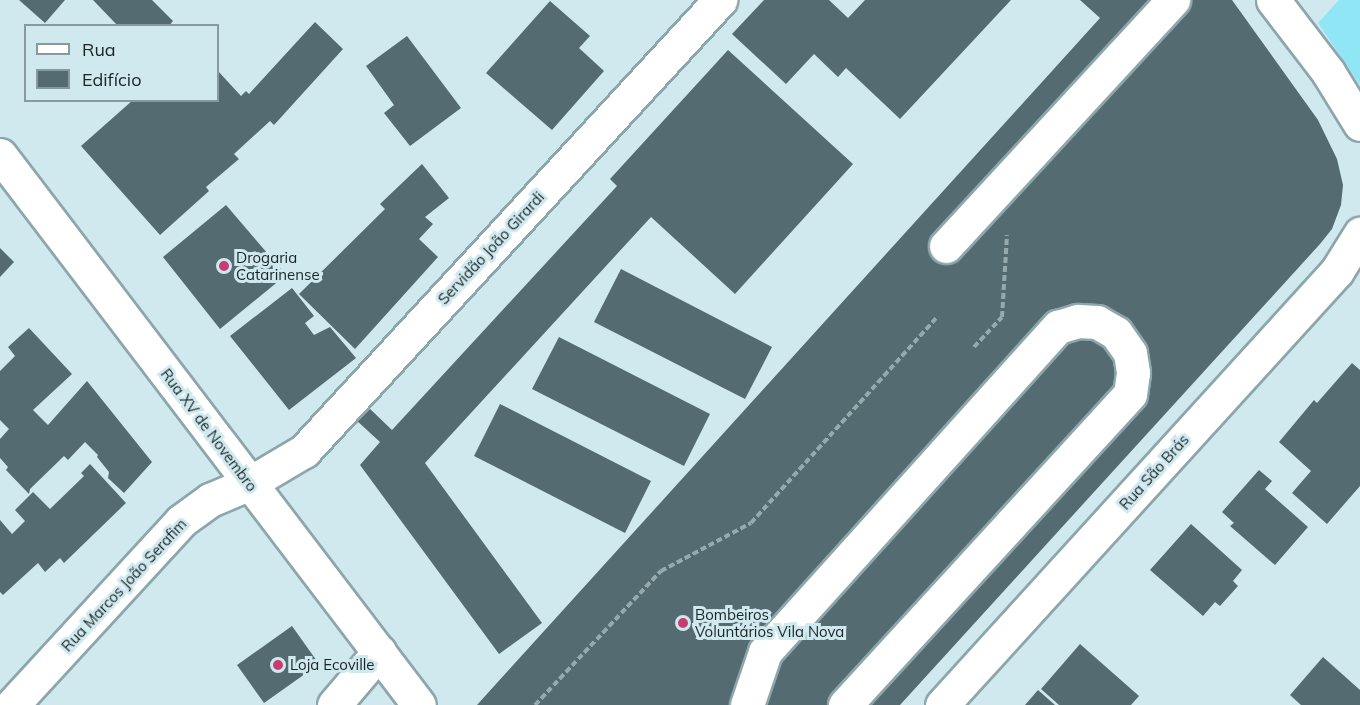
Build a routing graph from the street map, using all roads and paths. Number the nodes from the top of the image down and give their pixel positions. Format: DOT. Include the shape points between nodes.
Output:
graph roads {
  1 [pos="720,0"];
  2 [pos="1173,0"];
  3 [pos="1273,0"];
  4 [pos="1360,124"];
  5 [pos="0,155"];
  6 [pos="1007,230"];
  7 [pos="1360,234"];
  8 [pos="946,246"];
  9 [pos="938,316"];
  10 [pos="974,347"];
  11 [pos="250,483"];
  12 [pos="379,652"];
  13 [pos="10,696"];
  14 [pos="334,705"];
  15 [pos="419,705"];
  16 [pos="535,705"];
  17 [pos="747,705"];
  18 [pos="845,705"];
  19 [pos="942,705"];
  1 -- 11 [label="street, Servidão João Girardi" via="304,451"];
  2 -- 8 [label="street"];
  3 -- 4 [label="street" via="1328,72"];
  5 -- 11 [label="street, Rua XV de Novembro"];
  6 -- 10 [label="path" via="1002,317"];
  7 -- 19 [label="street, Rua São Brás" via="1337,271"];
  9 -- 16 [label="path" via="751,523 661,571"];
  11 -- 12 [label="street, Rua XV de Novembro"];
  11 -- 13 [label="street, Rua Marcos João Serafim" via="210,500 181,521"];
  12 -- 14 [label="street"];
  12 -- 15 [label="street, Rua XV de Novembro"];
  17 -- 18 [label="street" via="765,652 1058,327 1078,321 1097,322 1116,333 1130,353 1130,394"];
}
